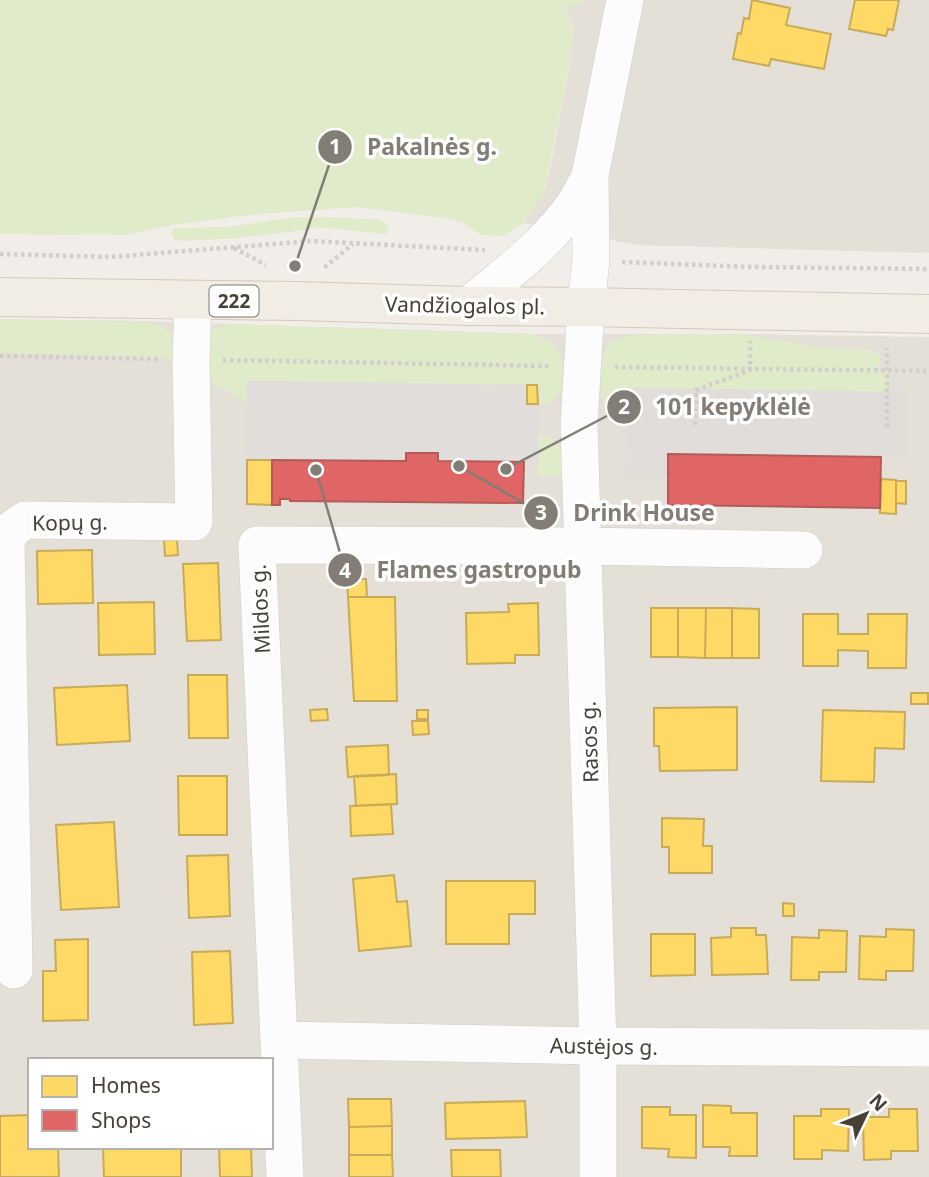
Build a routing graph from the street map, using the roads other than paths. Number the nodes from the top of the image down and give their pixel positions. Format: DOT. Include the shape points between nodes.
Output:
graph roads {
  1 [pos="625,0"];
  2 [pos="590,176"];
  3 [pos="0,297"];
  4 [pos="192,301"];
  5 [pos="468,306"];
  6 [pos="586,307"];
  7 [pos="929,314"];
  8 [pos="583,546"];
  9 [pos="804,550"];
  10 [pos="14,970"];
  11 [pos="280,1040"];
  12 [pos="598,1046"];
  13 [pos="929,1048"];
  14 [pos="285,1177"];
  15 [pos="598,1177"];
  1 -- 2 [label="street"];
  2 -- 5 [label="street" via="574,205 533,252"];
  2 -- 6 [label="street, Rasos g." via="591,259"];
  3 -- 4 [label="main road, Vandžiogalos pl. / 222"];
  4 -- 5 [label="main road, Vandžiogalos pl. / 222"];
  4 -- 10 [label="street, Kopų g." via="194,522 25,520 11,530 6,542"];
  5 -- 6 [label="main road, Vandžiogalos pl. / 222"];
  6 -- 7 [label="main road, Vandžiogalos pl. / 222"];
  6 -- 8 [label="street, Rasos g." via="579,424"];
  8 -- 9 [label="street, Mildos g."];
  8 -- 11 [label="street, Mildos g." via="257,545"];
  8 -- 12 [label="street, Rasos g."];
  11 -- 12 [label="street, Austėjos g."];
  11 -- 14 [label="street, Mildos g."];
  12 -- 13 [label="street, Austėjos g."];
  12 -- 15 [label="street, Rasos g."];
}
